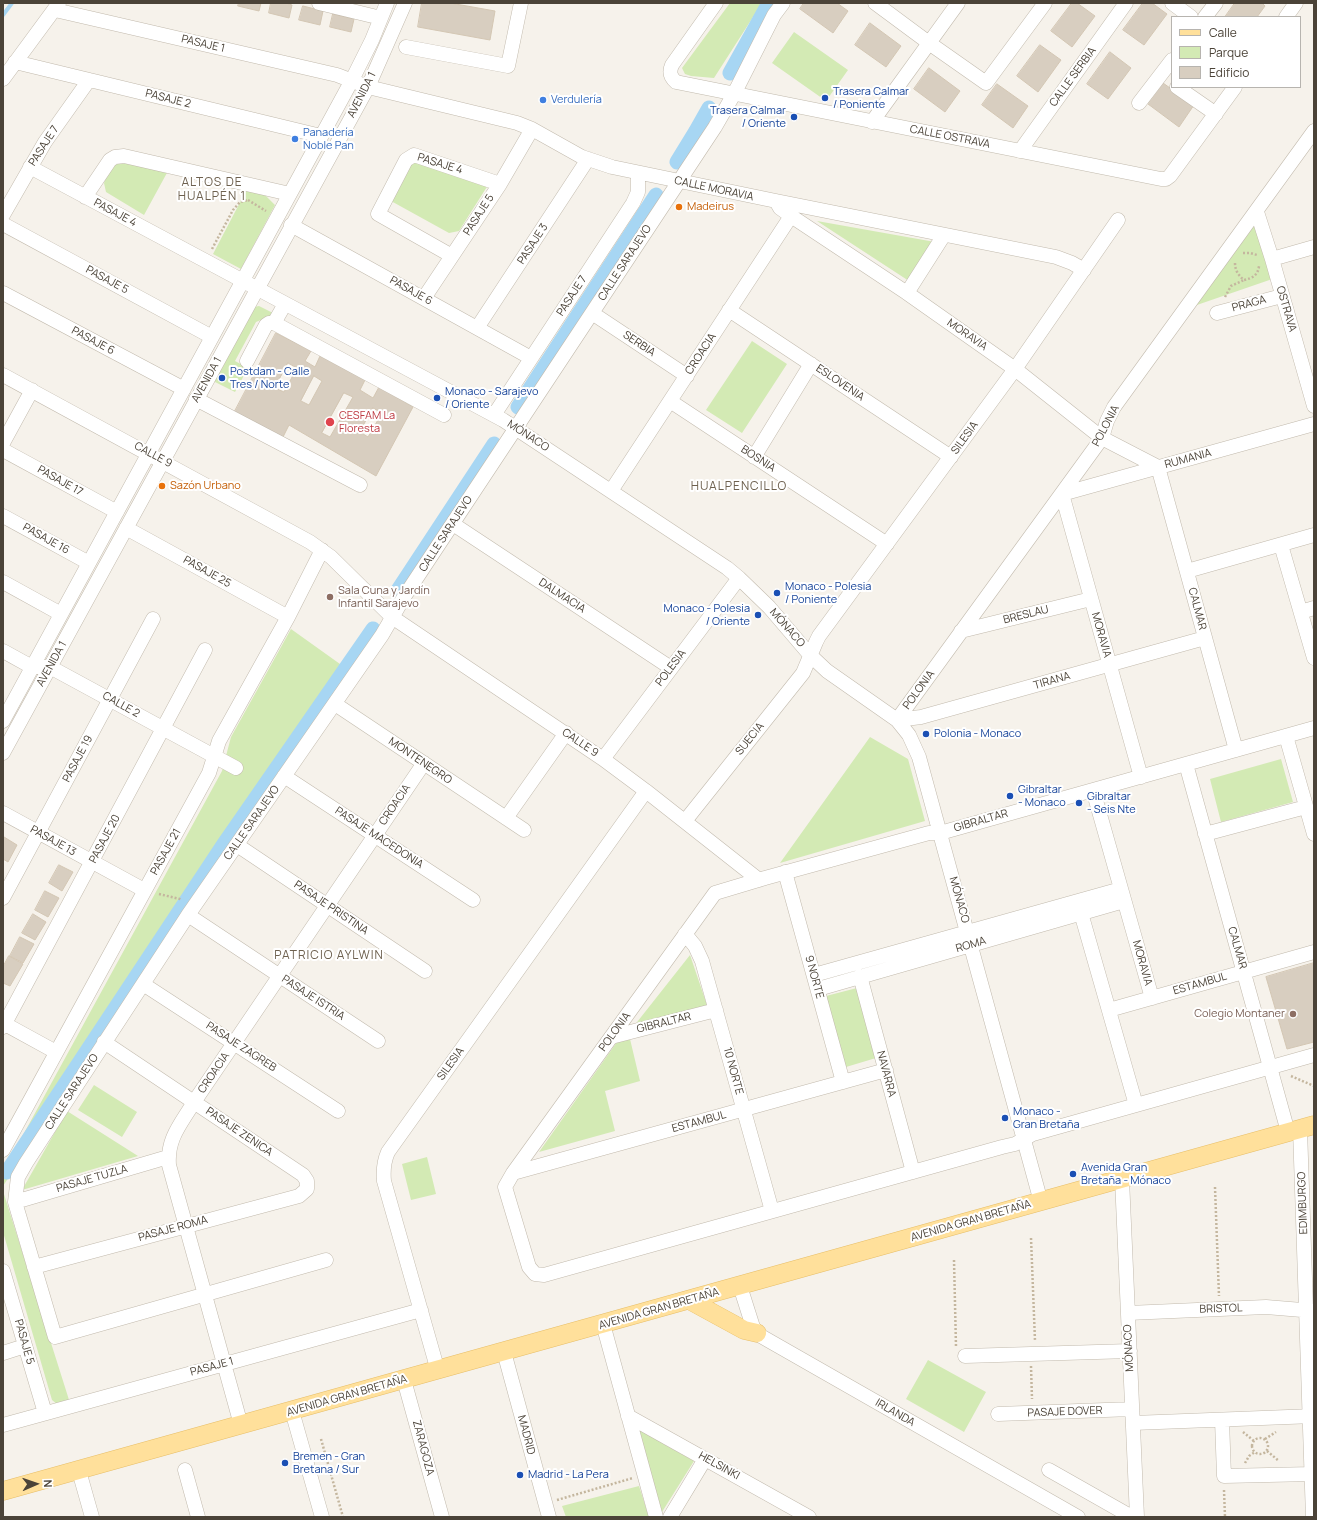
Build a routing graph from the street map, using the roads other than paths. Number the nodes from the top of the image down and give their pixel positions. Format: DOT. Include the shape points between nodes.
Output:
graph roads {
  1 [pos="319,3"];
  2 [pos="388,3"];
  3 [pos="405,3"];
  4 [pos="520,3"];
  5 [pos="716,3"];
  6 [pos="783,3"];
  7 [pos="875,3"];
  8 [pos="958,3"];
  9 [pos="1045,3"];
  10 [pos="1126,3"];
  11 [pos="1172,3"];
  12 [pos="1216,3"];
  13 [pos="57,6"];
  14 [pos="1190,16"];
  15 [pos="1206,16"];
  16 [pos="381,18"];
  17 [pos="929,43"];
  18 [pos="406,47"];
  19 [pos="15,62"];
  20 [pos="1171,63"];
  21 [pos="3,79"];
  22 [pos="1166,79"];
  23 [pos="88,80"];
  24 [pos="352,80"];
  25 [pos="368,87"];
  26 [pos="1179,88"];
  27 [pos="1234,88"];
  28 [pos="734,94"];
  29 [pos="1139,103"];
  30 [pos="1216,114"];
  31 [pos="872,122"];
  32 [pos="532,129"];
  33 [pos="1314,131"];
  34 [pos="321,136"];
  35 [pos="1310,143"];
  36 [pos="1020,151"];
  37 [pos="588,159"];
  38 [pos="30,167"];
  39 [pos="638,173"];
  40 [pos="679,181"];
  41 [pos="500,184"];
  42 [pos="290,194"];
  43 [pos="85,197"];
  44 [pos="776,201"];
  45 [pos="1257,212"];
  46 [pos="3,215"];
  47 [pos="791,216"];
  48 [pos="1118,220"];
  49 [pos="3,224"];
  50 [pos="291,225"];
  51 [pos="944,235"];
  52 [pos="1314,247"];
  53 [pos="452,256"];
  54 [pos="1266,261"];
  55 [pos="1084,270"];
  56 [pos="242,281"];
  57 [pos="256,289"];
  58 [pos="3,293"];
  59 [pos="907,293"];
  60 [pos="1282,296"];
  61 [pos="424,298"];
  62 [pos="285,304"];
  63 [pos="729,310"];
  64 [pos="592,313"];
  65 [pos="1217,313"];
  66 [pos="274,323"];
  67 [pos="477,328"];
  68 [pos="212,337"];
  69 [pos="531,358"];
  70 [pos="247,361"];
  71 [pos="811,364"];
  72 [pos="1015,369"];
  73 [pos="3,375"];
  74 [pos="686,376"];
  75 [pos="184,389"];
  76 [pos="32,390"];
  77 [pos="196,399"];
  78 [pos="670,401"];
  79 [pos="1314,406"];
  80 [pos="444,415"];
  81 [pos="494,416"];
  82 [pos="1314,424"];
  83 [pos="516,428"];
  84 [pos="1102,438"];
  85 [pos="3,443"];
  86 [pos="3,450"];
  87 [pos="149,453"];
  88 [pos="754,457"];
  89 [pos="951,457"];
  90 [pos="163,460"];
  91 [pos="1158,467"];
  92 [pos="360,485"];
  93 [pos="611,491"];
  94 [pos="1062,494"];
  95 [pos="117,512"];
  96 [pos="3,516"];
  97 [pos="452,524"];
  98 [pos="126,528"];
  99 [pos="1314,535"];
  100 [pos="887,544"];
  101 [pos="1282,545"];
  102 [pos="322,550"];
  103 [pos="89,563"];
  104 [pos="1187,571"];
  105 [pos="739,578"];
  106 [pos="3,582"];
  107 [pos="1091,599"];
  108 [pos="1307,610"];
  109 [pos="61,614"];
  110 [pos="288,617"];
  111 [pos="392,617"];
  112 [pos="153,619"];
  113 [pos="961,632"];
  114 [pos="1205,638"];
  115 [pos="205,650"];
  116 [pos="3,651"];
  117 [pos="810,654"];
  118 [pos="1314,658"];
  119 [pos="1110,665"];
  120 [pos="32,667"];
  121 [pos="50,667"];
  122 [pos="671,668"];
  123 [pos="110,699"];
  124 [pos="334,704"];
  125 [pos="3,720"];
  126 [pos="897,720"];
  127 [pos="1314,728"];
  128 [pos="164,729"];
  129 [pos="566,733"];
  130 [pos="1286,736"];
  131 [pos="1236,750"];
  132 [pos="3,753"];
  133 [pos="215,756"];
  134 [pos="603,759"];
  135 [pos="424,763"];
  136 [pos="1186,764"];
  137 [pos="236,768"];
  138 [pos="284,776"];
  139 [pos="1141,777"];
  140 [pos="1093,790"];
  141 [pos="646,791"];
  142 [pos="1306,807"];
  143 [pos="3,813"];
  144 [pos="506,818"];
  145 [pos="685,821"];
  146 [pos="524,830"];
  147 [pos="38,833"];
  148 [pos="940,833"];
  149 [pos="1205,834"];
  150 [pos="1314,834"];
  151 [pos="375,835"];
  152 [pos="237,845"];
  153 [pos="92,862"];
  154 [pos="785,872"];
  155 [pos="759,880"];
  156 [pos="144,890"];
  157 [pos="718,892"];
  158 [pos="1123,895"];
  159 [pos="3,898"];
  160 [pos="473,900"];
  161 [pos="327,906"];
  162 [pos="1081,913"];
  163 [pos="188,916"];
  164 [pos="685,934"];
  165 [pos="969,938"];
  166 [pos="1314,952"];
  167 [pos="425,971"];
  168 [pos="1244,972"];
  169 [pos="854,974"];
  170 [pos="280,976"];
  171 [pos="816,982"];
  172 [pos="143,984"];
  173 [pos="1152,998"];
  174 [pos="716,1010"];
  175 [pos="1108,1010"];
  176 [pos="4,1024"];
  177 [pos="611,1037"];
  178 [pos="378,1041"];
  179 [pos="104,1042"];
  180 [pos="234,1043"];
  181 [pos="56,1052"];
  182 [pos="1314,1055"];
  183 [pos="1270,1068"];
  184 [pos="886,1070"];
  185 [pos="843,1082"];
  186 [pos="194,1102"];
  187 [pos="1136,1105"];
  188 [pos="744,1110"];
  189 [pos="338,1111"];
  190 [pos="1301,1128"];
  191 [pos="1024,1139"];
  192 [pos="3,1150"];
  193 [pos="168,1157"];
  194 [pos="912,1172"];
  195 [pos="512,1173"];
  196 [pos="1122,1178"];
  197 [pos="308,1185"];
  198 [pos="15,1202"];
  199 [pos="1041,1202"];
  200 [pos="1308,1206"];
  201 [pos="772,1212"];
  202 [pos="186,1226"];
  203 [pos="326,1260"];
  204 [pos="34,1267"];
  205 [pos="3,1271"];
  206 [pos="740,1286"];
  207 [pos="5,1288"];
  208 [pos="205,1295"];
  209 [pos="689,1300"];
  210 [pos="421,1310"];
  211 [pos="1310,1311"];
  212 [pos="1128,1313"];
  213 [pos="603,1324"];
  214 [pos="757,1333"];
  215 [pos="25,1346"];
  216 [pos="1130,1351"];
  217 [pos="504,1352"];
  218 [pos="961,1352"];
  219 [pos="3,1353"];
  220 [pos="224,1364"];
  221 [pos="438,1371"];
  222 [pos="404,1380"];
  223 [pos="1132,1409"];
  224 [pos="292,1411"];
  225 [pos="45,1414"];
  226 [pos="998,1414"];
  227 [pos="628,1416"];
  228 [pos="1312,1416"];
  229 [pos="1222,1420"];
  230 [pos="1133,1424"];
  231 [pos="3,1425"];
  232 [pos="241,1425"];
  233 [pos="705,1459"];
  234 [pos="185,1470"];
  235 [pos="1049,1470"];
  236 [pos="79,1471"];
  237 [pos="1312,1474"];
  238 [pos="3,1492"];
  239 [pos="789,1512"];
  240 [pos="92,1517"];
  241 [pos="198,1517"];
  242 [pos="322,1517"];
  243 [pos="442,1517"];
  244 [pos="549,1517"];
  245 [pos="656,1517"];
  246 [pos="670,1517"];
  247 [pos="809,1517"];
  248 [pos="1078,1517"];
  249 [pos="1132,1517"];
  250 [pos="1137,1517"];
  251 [pos="1313,1517"];
  1 -- 16 [label="street"];
  2 -- 16 [label="street, AVENIDA 1"];
  3 -- 25 [label="street, AVENIDA 1"];
  4 -- 18 [label="street" via="508,66"];
  5 -- 28 [label="street" via="675,60 670,72 676,82"];
  6 -- 28 [label="street, CALLE SARAJEVO"];
  7 -- 17 [label="street"];
  8 -- 17 [label="street"];
  9 -- 17 [label="street" via="986,83"];
  10 -- 36 [label="street, CALLE SERBIA"];
  11 -- 14 [label="street"];
  12 -- 15 [label="street"];
  13 -- 19 [label="street"];
  13 -- 24 [label="street, PASAJE 1"];
  16 -- 24 [label="street, AVENIDA 1"];
  17 -- 31 [label="street"];
  19 -- 21 [label="street"];
  19 -- 23 [label="street, PASAJE 2"];
  20 -- 22 [label="street"];
  22 -- 29 [label="street"];
  23 -- 34 [label="street, PASAJE 2"];
  23 -- 38 [label="street, PASAJE 7"];
  24 -- 25 [label="street, CALLE MORAVIA"];
  24 -- 34 [label="street, AVENIDA 1"];
  25 -- 32 [label="street, CALLE MORAVIA" via="509,120"];
  25 -- 50 [label="street, AVENIDA 1"];
  26 -- 30 [label="street"];
  27 -- 30 [label="street"];
  28 -- 31 [label="street, CALLE OSTRAVA"];
  28 -- 40 [label="street, CALLE SARAJEVO"];
  30 -- 36 [label="street, CALLE OSTRAVA" via="1166,179"];
  31 -- 36 [label="street, CALLE OSTRAVA"];
  32 -- 37 [label="street, CALLE MORAVIA"];
  32 -- 41 [label="street, PASAJE 5"];
  33 -- 35 [label="street, POLONIA"];
  34 -- 42 [label="street, AVENIDA 1"];
  35 -- 45 [label="street, POLONIA"];
  37 -- 39 [label="street, CALLE MORAVIA"];
  37 -- 67 [label="street, PASAJE 3"];
  38 -- 43 [label="street, PASAJE 4"];
  38 -- 46 [label="street, PASAJE 7"];
  39 -- 40 [label="street, CALLE MORAVIA"];
  39 -- 69 [label="street, PASAJE 7" via="638,192 633,202"];
  40 -- 44 [label="street, CALLE MORAVIA"];
  40 -- 64 [label="street, CALLE SARAJEVO"];
  41 -- 53 [label="street, PASAJE 5"];
  41 -- 53 [label="street, PASAJE 4" via="414,155 406,160 378,214"];
  42 -- 43 [label="street" via="120,156 106,164"];
  42 -- 56 [label="street, AVENIDA 1"];
  43 -- 56 [label="street, PASAJE 4"];
  44 -- 47 [label="street, MORAVIA" via="780,208"];
  44 -- 51 [label="street, CALLE MORAVIA"];
  45 -- 54 [label="street, OSTRAVA" via="1267,243"];
  45 -- 84 [label="street, POLONIA" via="1114,407"];
  47 -- 59 [label="street, MORAVIA"];
  47 -- 63 [label="street, CROACIA"];
  48 -- 55 [label="street, SILESIA"];
  49 -- 68 [label="street, PASAJE 5"];
  50 -- 57 [label="street, AVENIDA 1"];
  50 -- 61 [label="street, PASAJE 6"];
  51 -- 55 [label="street, CALLE MORAVIA" via="1056,257"];
  51 -- 59 [label="street"];
  52 -- 54 [label="street"];
  53 -- 61 [label="street, PASAJE 5"];
  54 -- 60 [label="street, OSTRAVA"];
  55 -- 72 [label="street, SILESIA"];
  56 -- 57 [label="street, MÓNACO"];
  56 -- 68 [label="street, AVENIDA 1"];
  57 -- 62 [label="street, MÓNACO"];
  57 -- 77 [label="street, AVENIDA 1"];
  58 -- 75 [label="street, PASAJE 6"];
  59 -- 72 [label="street, MORAVIA"];
  60 -- 65 [label="street, PRAGA"];
  60 -- 79 [label="street, OSTRAVA"];
  61 -- 67 [label="street, PASAJE 6"];
  62 -- 66 [label="street"];
  62 -- 81 [label="street, MÓNACO"];
  63 -- 71 [label="street, ESLOVENIA"];
  63 -- 74 [label="street, CROACIA"];
  64 -- 74 [label="street, SERBIA"];
  64 -- 83 [label="street, CALLE SARAJEVO"];
  66 -- 70 [label="street" via="266,325"];
  66 -- 80 [label="street"];
  67 -- 69 [label="street, PASAJE 6"];
  68 -- 75 [label="street, AVENIDA 1"];
  69 -- 81 [label="street, PASAJE 7"];
  71 -- 88 [label="street"];
  71 -- 89 [label="street, ESLOVENIA"];
  72 -- 84 [label="street, MORAVIA"];
  72 -- 89 [label="street, SILESIA"];
  73 -- 76 [label="street, CALLE 9"];
  74 -- 78 [label="street, CROACIA"];
  75 -- 87 [label="street, AVENIDA 1"];
  76 -- 85 [label="street"];
  76 -- 87 [label="street, CALLE 9"];
  77 -- 90 [label="street, AVENIDA 1"];
  77 -- 92 [label="street"];
  78 -- 88 [label="street, BOSNIA"];
  78 -- 93 [label="street, CROACIA"];
  81 -- 83 [label="street, MÓNACO"];
  82 -- 91 [label="street, RUMANIA"];
  83 -- 93 [label="street, MÓNACO"];
  83 -- 97 [label="street, CALLE SARAJEVO"];
  84 -- 91 [label="street, MORAVIA"];
  84 -- 94 [label="street, POLONIA"];
  86 -- 95 [label="street, PASAJE 17"];
  87 -- 90 [label="street, CALLE 9"];
  87 -- 95 [label="street, AVENIDA 1"];
  88 -- 100 [label="street, BOSNIA"];
  89 -- 100 [label="street, SILESIA"];
  90 -- 98 [label="street, AVENIDA 1"];
  90 -- 102 [label="street, CALLE 9"];
  91 -- 94 [label="street, RUMANIA"];
  91 -- 104 [label="street, CALMAR"];
  93 -- 105 [label="street, MÓNACO"];
  94 -- 107 [label="street, MORAVIA"];
  94 -- 113 [label="street, POLONIA"];
  95 -- 103 [label="street, AVENIDA 1"];
  96 -- 103 [label="street, PASAJE 16"];
  97 -- 111 [label="street, CALLE SARAJEVO"];
  97 -- 122 [label="street, DALMACIA"];
  98 -- 110 [label="street, PASAJE 25"];
  98 -- 121 [label="street, AVENIDA 1"];
  99 -- 101 [label="street"];
  100 -- 117 [label="street, SILESIA" via="819,636"];
  101 -- 104 [label="street"];
  101 -- 108 [label="street"];
  102 -- 110 [label="street, PASAJE 21"];
  102 -- 111 [label="street, CALLE 9"];
  103 -- 109 [label="street, AVENIDA 1"];
  104 -- 114 [label="street, CALMAR"];
  105 -- 117 [label="street, MÓNACO" via="769,606"];
  105 -- 122 [label="street, POLESIA"];
  106 -- 109 [label="street"];
  107 -- 113 [label="street, BRESLAU"];
  107 -- 119 [label="street, MORAVIA"];
  108 -- 118 [label="street"];
  109 -- 120 [label="street, AVENIDA 1"];
  110 -- 133 [label="street, PASAJE 21" via="219,741"];
  111 -- 124 [label="street, CALLE SARAJEVO"];
  111 -- 129 [label="street, CALLE 9"];
  112 -- 123 [label="street, PASAJE 19"];
  113 -- 126 [label="street, POLONIA"];
  114 -- 119 [label="street, TIRANA"];
  114 -- 131 [label="street, CALMAR"];
  115 -- 128 [label="street, PASAJE 20"];
  116 -- 120 [label="street, CALLE 2"];
  117 -- 126 [label="street, MÓNACO" via="827,671"];
  117 -- 145 [label="street, SUECIA" via="803,673"];
  119 -- 126 [label="street, TIRANA" via="921,717"];
  119 -- 139 [label="street, MORAVIA"];
  120 -- 121 [label="street, CALLE 2"];
  120 -- 125 [label="street, AVENIDA 1"];
  121 -- 123 [label="street, CALLE 2"];
  121 -- 132 [label="street, AVENIDA 1"];
  122 -- 134 [label="street, POLESIA"];
  123 -- 128 [label="street, CALLE 2"];
  123 -- 147 [label="street, PASAJE 19"];
  124 -- 135 [label="street, MONTENEGRO"];
  124 -- 138 [label="street, CALLE SARAJEVO"];
  126 -- 148 [label="street, MÓNACO" via="915,746"];
  127 -- 130 [label="street, GIBRALTAR"];
  128 -- 133 [label="street, CALLE 2"];
  128 -- 153 [label="street, PASAJE 20"];
  129 -- 134 [label="street, CALLE 9"];
  129 -- 144 [label="street"];
  130 -- 131 [label="street, GIBRALTAR"];
  130 -- 142 [label="street"];
  131 -- 136 [label="street, GIBRALTAR"];
  133 -- 137 [label="street, CALLE 2"];
  133 -- 156 [label="street, PASAJE 21" via="209,773"];
  134 -- 141 [label="street, CALLE 9"];
  135 -- 144 [label="street, MONTENEGRO"];
  135 -- 151 [label="street, CROACIA"];
  136 -- 139 [label="street, GIBRALTAR"];
  136 -- 149 [label="street, CALMAR"];
  138 -- 151 [label="street, PASAJE MACEDONIA"];
  138 -- 152 [label="street, CALLE SARAJEVO"];
  139 -- 140 [label="street, GIBRALTAR"];
  140 -- 148 [label="street, GIBRALTAR"];
  140 -- 158 [label="street, MORAVIA"];
  141 -- 145 [label="street, CALLE 9"];
  141 -- 210 [label="street, SILESIA" via="385,1158 384,1181"];
  142 -- 149 [label="street"];
  142 -- 150 [label="street"];
  143 -- 147 [label="street, PASAJE 13"];
  144 -- 146 [label="street, MONTENEGRO"];
  145 -- 155 [label="street, CALLE 9"];
  147 -- 153 [label="street, PASAJE 13"];
  147 -- 159 [label="street, PASAJE 19"];
  148 -- 154 [label="street, GIBRALTAR" via="930,833"];
  148 -- 165 [label="street, MÓNACO"];
  149 -- 168 [label="street, CALMAR"];
  151 -- 160 [label="street, PASAJE MACEDONIA"];
  151 -- 161 [label="street, CROACIA"];
  152 -- 161 [label="street, PASAJE PRISTINA"];
  152 -- 163 [label="street, CALLE SARAJEVO"];
  153 -- 156 [label="street, PASAJE 13"];
  153 -- 176 [label="street, PASAJE 20"];
  154 -- 155 [label="street, GIBRALTAR"];
  154 -- 171 [label="street, 9 NORTE"];
  155 -- 157 [label="street, GIBRALTAR"];
  156 -- 181 [label="street, PASAJE 21"];
  157 -- 164 [label="street, POLONIA"];
  158 -- 162 [label="street, ROMA"];
  158 -- 165 [label="street, ROMA"];
  158 -- 173 [label="street, MORAVIA"];
  161 -- 167 [label="street, PASAJE PRISTINA"];
  161 -- 170 [label="street, CROACIA"];
  162 -- 165 [label="street, ROMA"];
  162 -- 175 [label="street"];
  163 -- 170 [label="street, PASAJE ISTRIA"];
  163 -- 172 [label="street, CALLE SARAJEVO"];
  164 -- 174 [label="street, 10 NORTE" via="695,946 702,961"];
  164 -- 177 [label="street, POLONIA"];
  165 -- 169 [label="street, ROMA"];
  165 -- 191 [label="street, MÓNACO"];
  166 -- 168 [label="street, ESTAMBUL"];
  168 -- 173 [label="street, ESTAMBUL"];
  168 -- 183 [label="street, CALMAR"];
  169 -- 171 [label="street, ROMA"];
  169 -- 184 [label="street, NAVARRA"];
  170 -- 178 [label="street, PASAJE ISTRIA"];
  170 -- 180 [label="street, CROACIA"];
  171 -- 185 [label="street, 9 NORTE"];
  172 -- 179 [label="street, CALLE SARAJEVO"];
  172 -- 180 [label="street, PASAJE ZAGREB"];
  173 -- 175 [label="street, ESTAMBUL"];
  174 -- 177 [label="street, GIBRALTAR"];
  174 -- 188 [label="street, 10 NORTE"];
  175 -- 187 [label="street"];
  176 -- 181 [label="street"];
  177 -- 195 [label="street, POLONIA"];
  179 -- 186 [label="street, PASAJE ZENICA"];
  179 -- 198 [label="street, CALLE SARAJEVO" via="18,1177"];
  180 -- 186 [label="street, CROACIA"];
  180 -- 189 [label="street, PASAJE ZAGREB"];
  181 -- 192 [label="street, PASAJE 21"];
  182 -- 183 [label="street"];
  183 -- 187 [label="street"];
  183 -- 190 [label="street, CALMAR"];
  184 -- 185 [label="street, ESTAMBUL"];
  184 -- 194 [label="street, NAVARRA"];
  185 -- 188 [label="street, ESTAMBUL"];
  186 -- 193 [label="street, CROACIA" via="173,1135"];
  186 -- 197 [label="street, PASAJE ZENICA" via="303,1174"];
  187 -- 191 [label="street" via="1032,1134"];
  188 -- 195 [label="street, ESTAMBUL"];
  188 -- 201 [label="street, 10 NORTE"];
  190 -- 196 [label="main road, AVENIDA GRAN BRETAÑA"];
  190 -- 200 [label="street, EDIMBURGO"];
  191 -- 194 [label="street" via="1015,1144"];
  191 -- 199 [label="street, MÓNACO"];
  193 -- 198 [label="street, PASAJE TUZLA"];
  193 -- 202 [label="street, CROACIA"];
  194 -- 201 [label="street"];
  195 -- 201 [label="street, POLONIA" via="505,1188 529,1267 539,1275"];
  196 -- 199 [label="main road, AVENIDA GRAN BRETAÑA"];
  196 -- 212 [label="street, MÓNACO"];
  197 -- 202 [label="street, PASAJE ROMA" via="305,1192 299,1196"];
  198 -- 204 [label="street, CALLE SARAJEVO"];
  199 -- 206 [label="main road, AVENIDA GRAN BRETAÑA"];
  200 -- 211 [label="street, EDIMBURGO"];
  202 -- 204 [label="street, PASAJE ROMA"];
  202 -- 208 [label="street, CROACIA"];
  203 -- 208 [label="street, CALLE SARAJEVO"];
  204 -- 208 [label="street, CALLE SARAJEVO" via="55,1337"];
  205 -- 207 [label="street, PASAJE 5"];
  206 -- 209 [label="main road, AVENIDA GRAN BRETAÑA"];
  206 -- 214 [label="street"];
  207 -- 215 [label="street, PASAJE 5"];
  208 -- 220 [label="street, CROACIA"];
  209 -- 213 [label="main road, AVENIDA GRAN BRETAÑA"];
  209 -- 214 [label="main road" via="744,1330"];
  210 -- 220 [label="street, PASAJE 1"];
  210 -- 221 [label="street, SILESIA"];
  211 -- 212 [label="street, BRISTOL" via="1266,1307"];
  211 -- 228 [label="street, EDIMBURGO"];
  212 -- 216 [label="street, MÓNACO"];
  213 -- 217 [label="main road, AVENIDA GRAN BRETAÑA"];
  213 -- 227 [label="street"];
  214 -- 248 [label="street, IRLANDA"];
  215 -- 219 [label="street"];
  215 -- 225 [label="street, PASAJE 5"];
  216 -- 218 [label="street" via="1033,1354"];
  216 -- 223 [label="street, MÓNACO"];
  217 -- 221 [label="main road, AVENIDA GRAN BRETAÑA"];
  217 -- 244 [label="street, MADRID"];
  220 -- 225 [label="street, PASAJE 1"];
  220 -- 232 [label="street, CROACIA"];
  221 -- 222 [label="main road, AVENIDA GRAN BRETAÑA"];
  222 -- 224 [label="main road, AVENIDA GRAN BRETAÑA"];
  222 -- 243 [label="street, ZARAGOZA"];
  223 -- 226 [label="street, PASAJE DOVER"];
  223 -- 230 [label="street, MÓNACO"];
  224 -- 232 [label="main road, AVENIDA GRAN BRETAÑA"];
  224 -- 242 [label="street"];
  225 -- 231 [label="street, PASAJE 1"];
  227 -- 233 [label="street, HELSINKI"];
  227 -- 245 [label="street"];
  228 -- 229 [label="street"];
  228 -- 237 [label="street, EDIMBURGO"];
  229 -- 230 [label="street"];
  229 -- 237 [label="street" via="1224,1476"];
  230 -- 250 [label="street, MÓNACO"];
  232 -- 236 [label="main road, AVENIDA GRAN BRETAÑA"];
  233 -- 239 [label="street, HELSINKI"];
  233 -- 246 [label="street"];
  234 -- 241 [label="street"];
  235 -- 249 [label="street"];
  236 -- 238 [label="main road, AVENIDA GRAN BRETAÑA"];
  236 -- 240 [label="street"];
  237 -- 251 [label="street, EDIMBURGO"];
  239 -- 247 [label="street, HELSINKI"];
}
